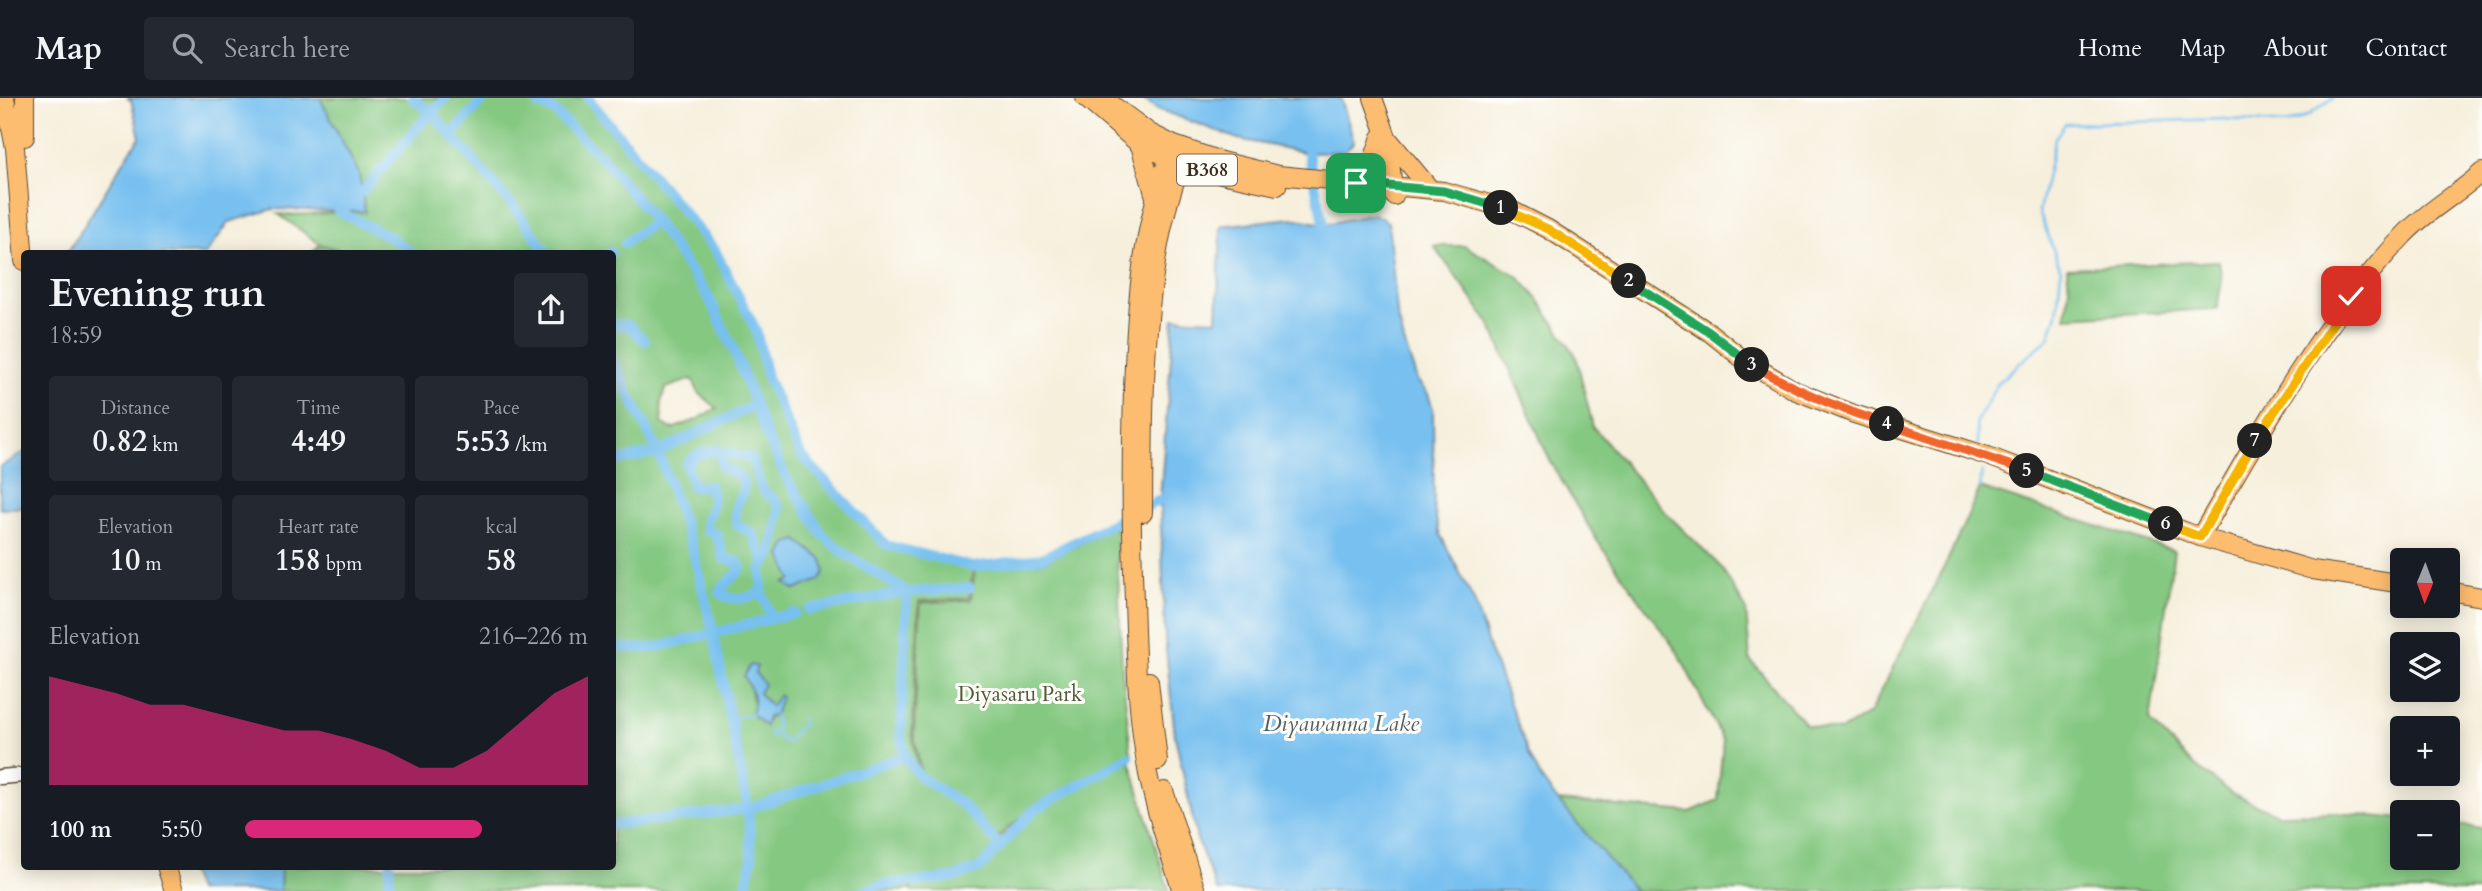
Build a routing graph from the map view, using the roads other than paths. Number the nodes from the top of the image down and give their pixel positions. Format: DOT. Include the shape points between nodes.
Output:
graph roads {
  1 [pos="5,98"];
  2 [pos="18,98"];
  3 [pos="25,98"];
  4 [pos="1084,98"];
  5 [pos="1103,98"];
  6 [pos="1373,98"];
  7 [pos="0,123"];
  8 [pos="25,137"];
  9 [pos="1384,137"];
  10 [pos="1140,145"];
  11 [pos="1178,154"];
  12 [pos="16,167"];
  13 [pos="1212,172"];
  14 [pos="2482,172"];
  15 [pos="1277,180"];
  16 [pos="1356,183"];
  17 [pos="1330,186"];
  18 [pos="1431,190"];
  19 [pos="1389,192"];
  20 [pos="1163,195"];
  21 [pos="1469,200"];
  22 [pos="23,250"];
  23 [pos="35,250"];
  24 [pos="1137,533"];
  25 [pos="2200,537"];
  26 [pos="2390,582"];
  27 [pos="2460,593"];
  28 [pos="2482,597"];
  29 [pos="21,775"];
  30 [pos="0,777"];
  31 [pos="167,870"];
  32 [pos="179,870"];
  33 [pos="174,891"];
  34 [pos="185,891"];
  35 [pos="1182,891"];
  36 [pos="1196,891"];
  1 -- 12 [label="main road"];
  2 -- 8 [label="main road"];
  3 -- 8 [label="main road"];
  4 -- 10 [label="main road, B368"];
  5 -- 11 [label="main road, B368"];
  6 -- 9 [label="main road"];
  7 -- 12 [label="main road"];
  8 -- 23 [label="main road"];
  9 -- 16 [label="main road"];
  9 -- 18 [label="main road"];
  9 -- 19 [label="main road"];
  10 -- 11 [label="main road, B368"];
  10 -- 20 [label="main road"];
  11 -- 13 [label="main road, B368"];
  11 -- 15 [label="main road, B368" via="1221,161"];
  11 -- 20 [label="main road"];
  12 -- 22 [label="main road"];
  13 -- 15 [label="main road, B368"];
  13 -- 20 [label="main road"];
  14 -- 25 [label="main road" via="2404,234 2351,296 2258,436"];
  15 -- 17 [label="main road, B368"];
  16 -- 17 [label="main road, B368"];
  16 -- 19 [label="main road, B368"];
  17 -- 19 [label="main road, B368"];
  18 -- 19 [label="main road, B368"];
  18 -- 21 [label="main road, B368"];
  19 -- 21 [label="main road, B368" via="1428,202"];
  20 -- 24 [label="main road" via="1149,315"];
  21 -- 25 [label="main road, B368" via="1510,210 1548,229 1796,391 2014,466"];
  24 -- 35 [label="main road" via="1139,714 1148,775"];
  24 -- 36 [label="main road" via="1161,779"];
  25 -- 26 [label="main road, B368" via="2313,570"];
  27 -- 28 [label="main road"];
  29 -- 30 [label="street"];
  31 -- 33 [label="main road"];
  32 -- 34 [label="main road"];
}
